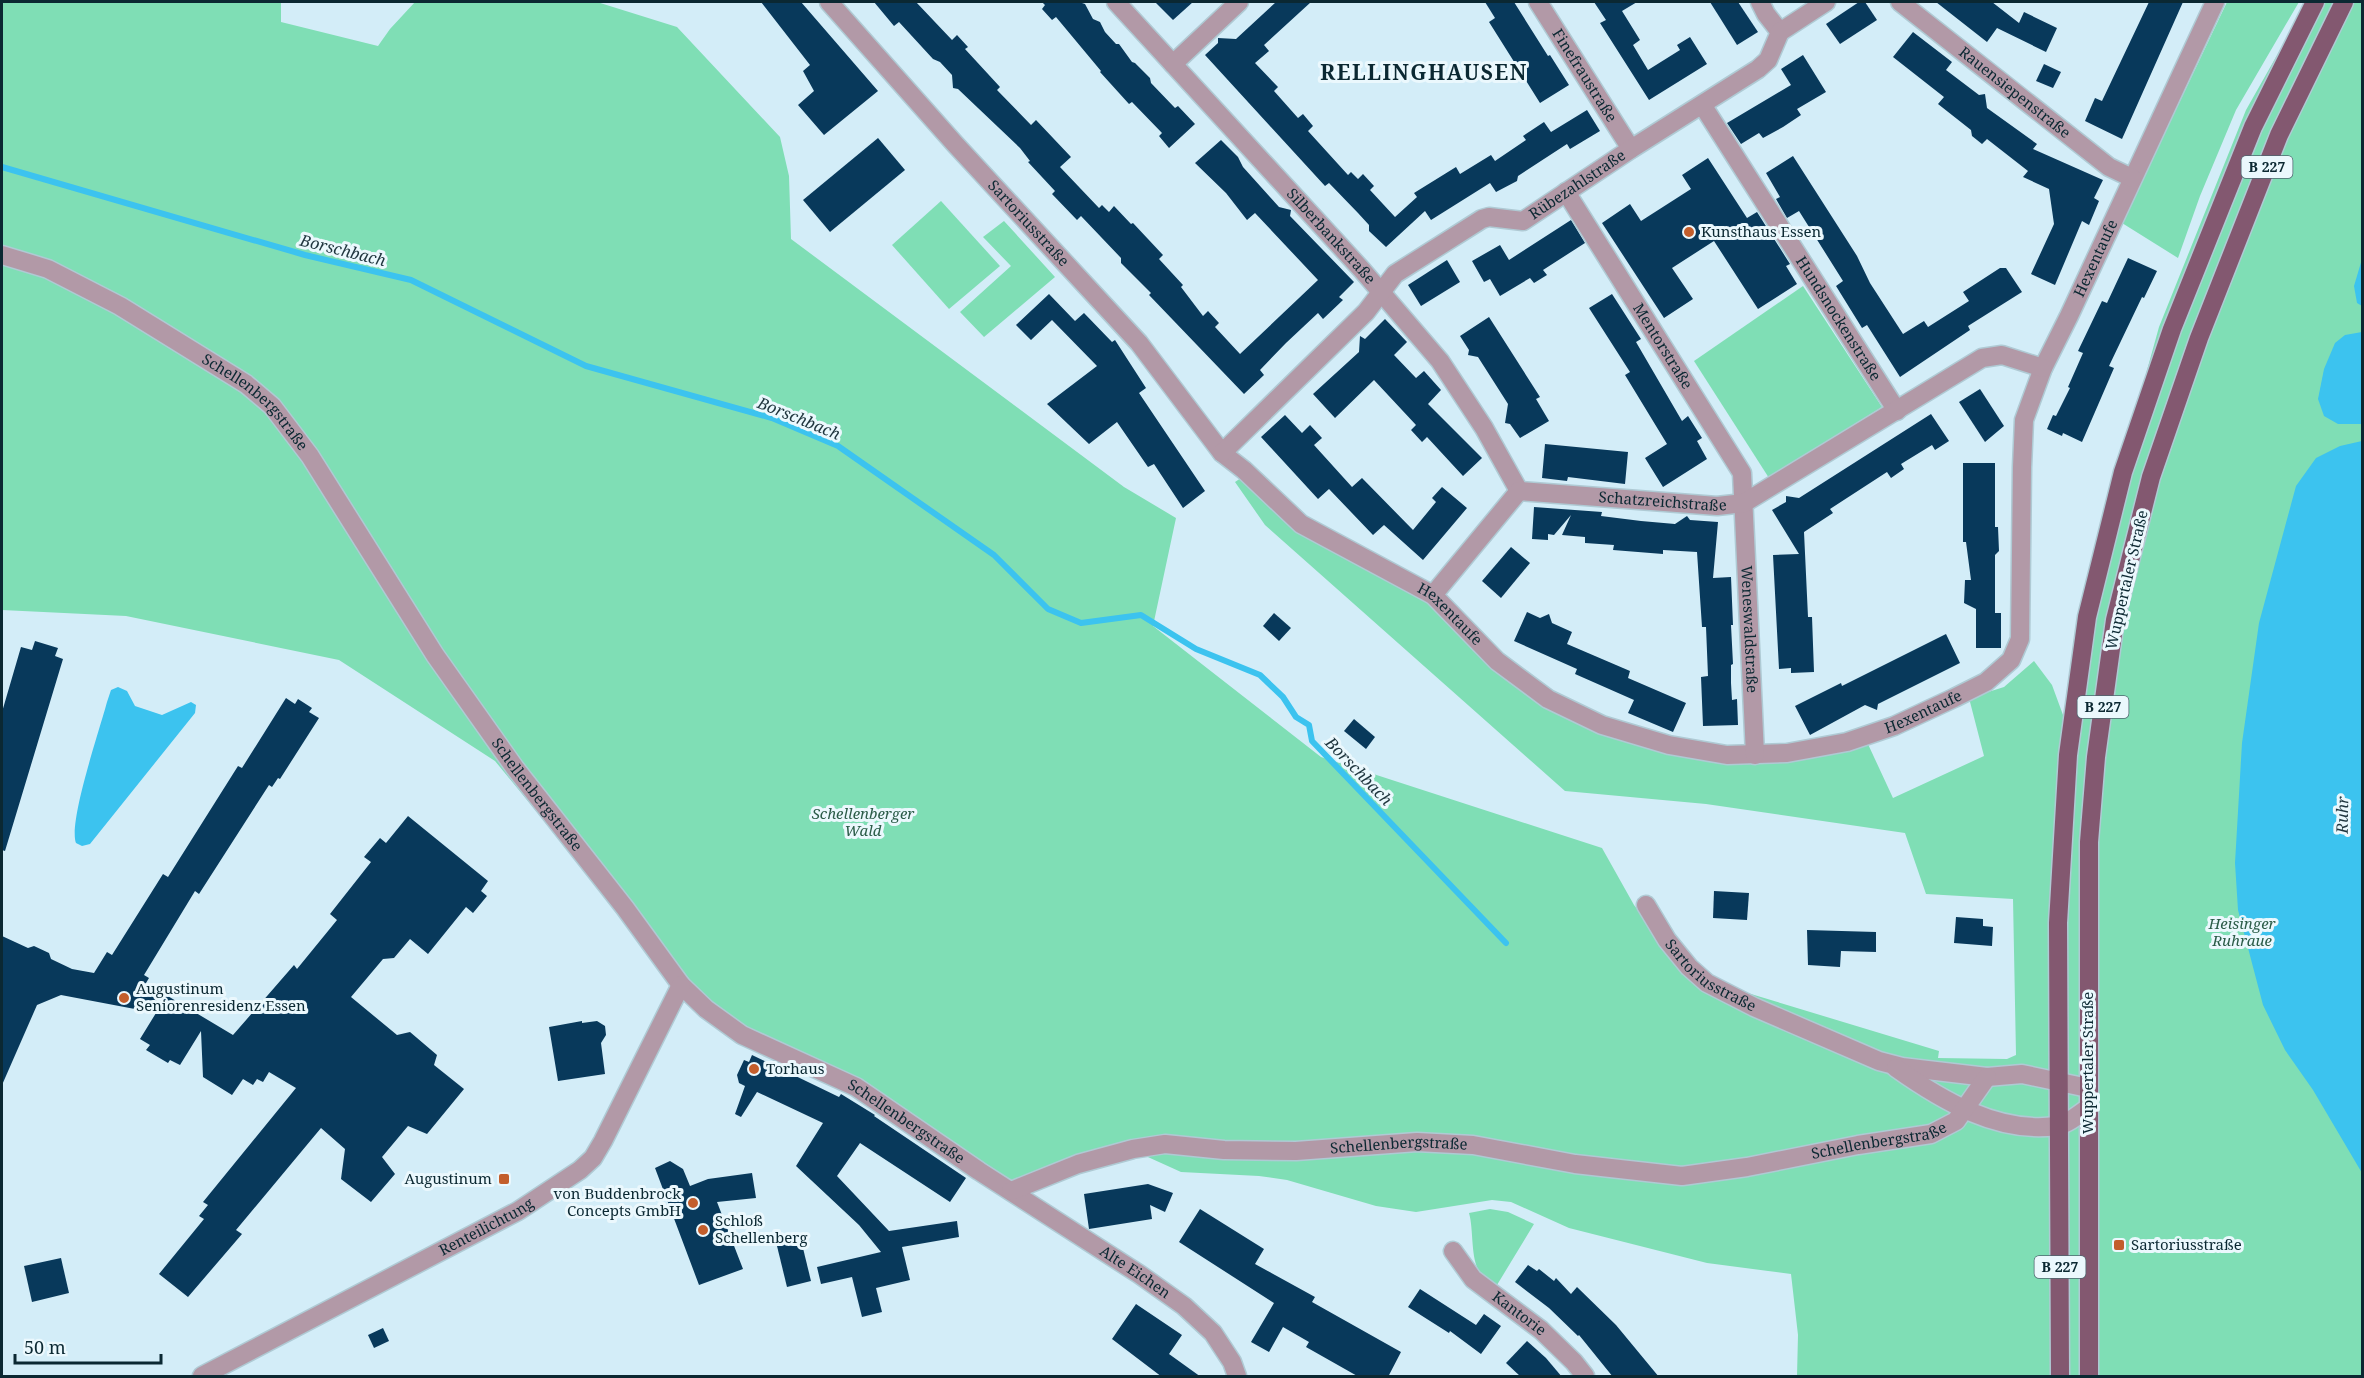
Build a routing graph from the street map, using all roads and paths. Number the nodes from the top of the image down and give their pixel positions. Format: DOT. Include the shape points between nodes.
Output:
graph roads {
  1 [pos="829,2"];
  2 [pos="1116,2"];
  3 [pos="1239,2"];
  4 [pos="1538,2"];
  5 [pos="1760,2"];
  6 [pos="1826,2"];
  7 [pos="1900,2"];
  8 [pos="2215,2"];
  9 [pos="2315,2"];
  10 [pos="2344,2"];
  11 [pos="1780,32"];
  12 [pos="1173,64"];
  13 [pos="1703,106"];
  14 [pos="1630,149"];
  15 [pos="2132,178"];
  16 [pos="1566,192"];
  17 [pos="2,255"];
  18 [pos="1380,293"];
  19 [pos="2043,368"];
  20 [pos="1897,411"];
  21 [pos="1222,453"];
  22 [pos="1519,491"];
  23 [pos="1744,503"];
  24 [pos="1433,595"];
  25 [pos="1755,755"];
  26 [pos="1646,905"];
  27 [pos="681,985"];
  28 [pos="1892,1065"];
  29 [pos="1987,1077"];
  30 [pos="2060,1081"];
  31 [pos="2088,1088"];
  32 [pos="2088,1108"];
  33 [pos="1964,1109"];
  34 [pos="2059,1126"];
  35 [pos="1011,1191"];
  36 [pos="1453,1251"];
  37 [pos="210,1375"];
  38 [pos="1237,1377"];
  39 [pos="1585,1377"];
  40 [pos="2060,1377"];
  41 [pos="2089,1377"];
  1 -- 21 [label="street, Sartoriusstraße" via="1139,343"];
  2 -- 12 [label="street, Silberbankstraße"];
  3 -- 12 [label="street"];
  4 -- 14 [label="street, Finefraustraße"];
  5 -- 11 [label="street"];
  6 -- 11 [label="street"];
  7 -- 15 [label="street, Rauensiepenstraße" via="2109,167"];
  8 -- 15 [label="street, Hexentaufe"];
  9 -- 30 [label="main road, Wuppertaler Straße / B 227" via="2253,127 2172,329 2123,472 2087,617 2068,755 2062,838 2058,923"];
  10 -- 31 [label="main road, Wuppertaler Straße / B 227" via="2279,135 2199,338 2151,477 2115,620 2089,842"];
  11 -- 13 [label="street, Rübezahlstraße" via="1768,60"];
  12 -- 18 [label="street, Silberbankstraße"];
  13 -- 14 [label="street, Rübezahlstraße"];
  13 -- 20 [label="street, Hundsnockenstraße"];
  14 -- 16 [label="street, Rübezahlstraße"];
  15 -- 19 [label="street, Hexentaufe"];
  16 -- 18 [label="street, Rübezahlstraße" via="1522,220 1482,219 1395,274"];
  16 -- 23 [label="street, Mentorstraße" via="1742,473"];
  17 -- 27 [label="street, Schellenbergstraße" via="48,269 120,306 237,378 272,406 310,456 418,628 509,759"];
  18 -- 21 [label="street, Rübezahlstraße"];
  18 -- 22 [label="street, Silberbankstraße" via="1440,361"];
  19 -- 20 [label="street, Schatzreichstraße" via="2002,355 1982,358"];
  19 -- 25 [label="street, Hexentaufe" via="2024,420 2020,639 2011,660 1986,682 1894,726 1847,742"];
  20 -- 23 [label="street, Schatzreichstraße"];
  21 -- 24 [label="street, Hexentaufe" via="1301,524"];
  22 -- 23 [label="street, Schatzreichstraße" via="1717,506"];
  22 -- 24 [label="street"];
  23 -- 25 [label="street, Weneswaldstraße"];
  24 -- 25 [label="street, Hexentaufe" via="1497,661 1548,699 1602,725 1669,745 1727,755"];
  26 -- 28 [label="street, Sartoriusstraße" via="1667,940 1707,983"];
  27 -- 35 [label="street, Schellenbergstraße" via="738,1033 856,1087"];
  27 -- 37 [label="street, Renteilichtung" via="603,1141 580,1170 518,1211"];
  28 -- 29 [label="street, Sartoriusstraße"];
  28 -- 33 [label="street, Sartoriusstraße" via="1930,1092"];
  29 -- 30 [label="street, Sartoriusstraße" via="2022,1074"];
  29 -- 33 [label="street, Schellenbergstraße"];
  30 -- 31 [label="street, Sartoriusstraße"];
  30 -- 34 [label="main road, Wuppertaler Straße / B 227"];
  31 -- 32 [label="main road, Wuppertaler Straße / B 227"];
  32 -- 34 [label="street"];
  32 -- 41 [label="main road, Wuppertaler Straße / B 227"];
  33 -- 34 [label="street, Sartoriusstraße" via="2025,1126"];
  33 -- 35 [label="street, Schellenbergstraße" via="1956,1121 1931,1134 1682,1176 1575,1164 1473,1145 1417,1142 1296,1151 1165,1144 1078,1164"];
  34 -- 40 [label="main road, Wuppertaler Straße / B 227"];
  35 -- 38 [label="street, Alte Eichen" via="1184,1306 1213,1333"];
  36 -- 39 [label="street, Kantorie" via="1473,1280 1541,1330"];
}
